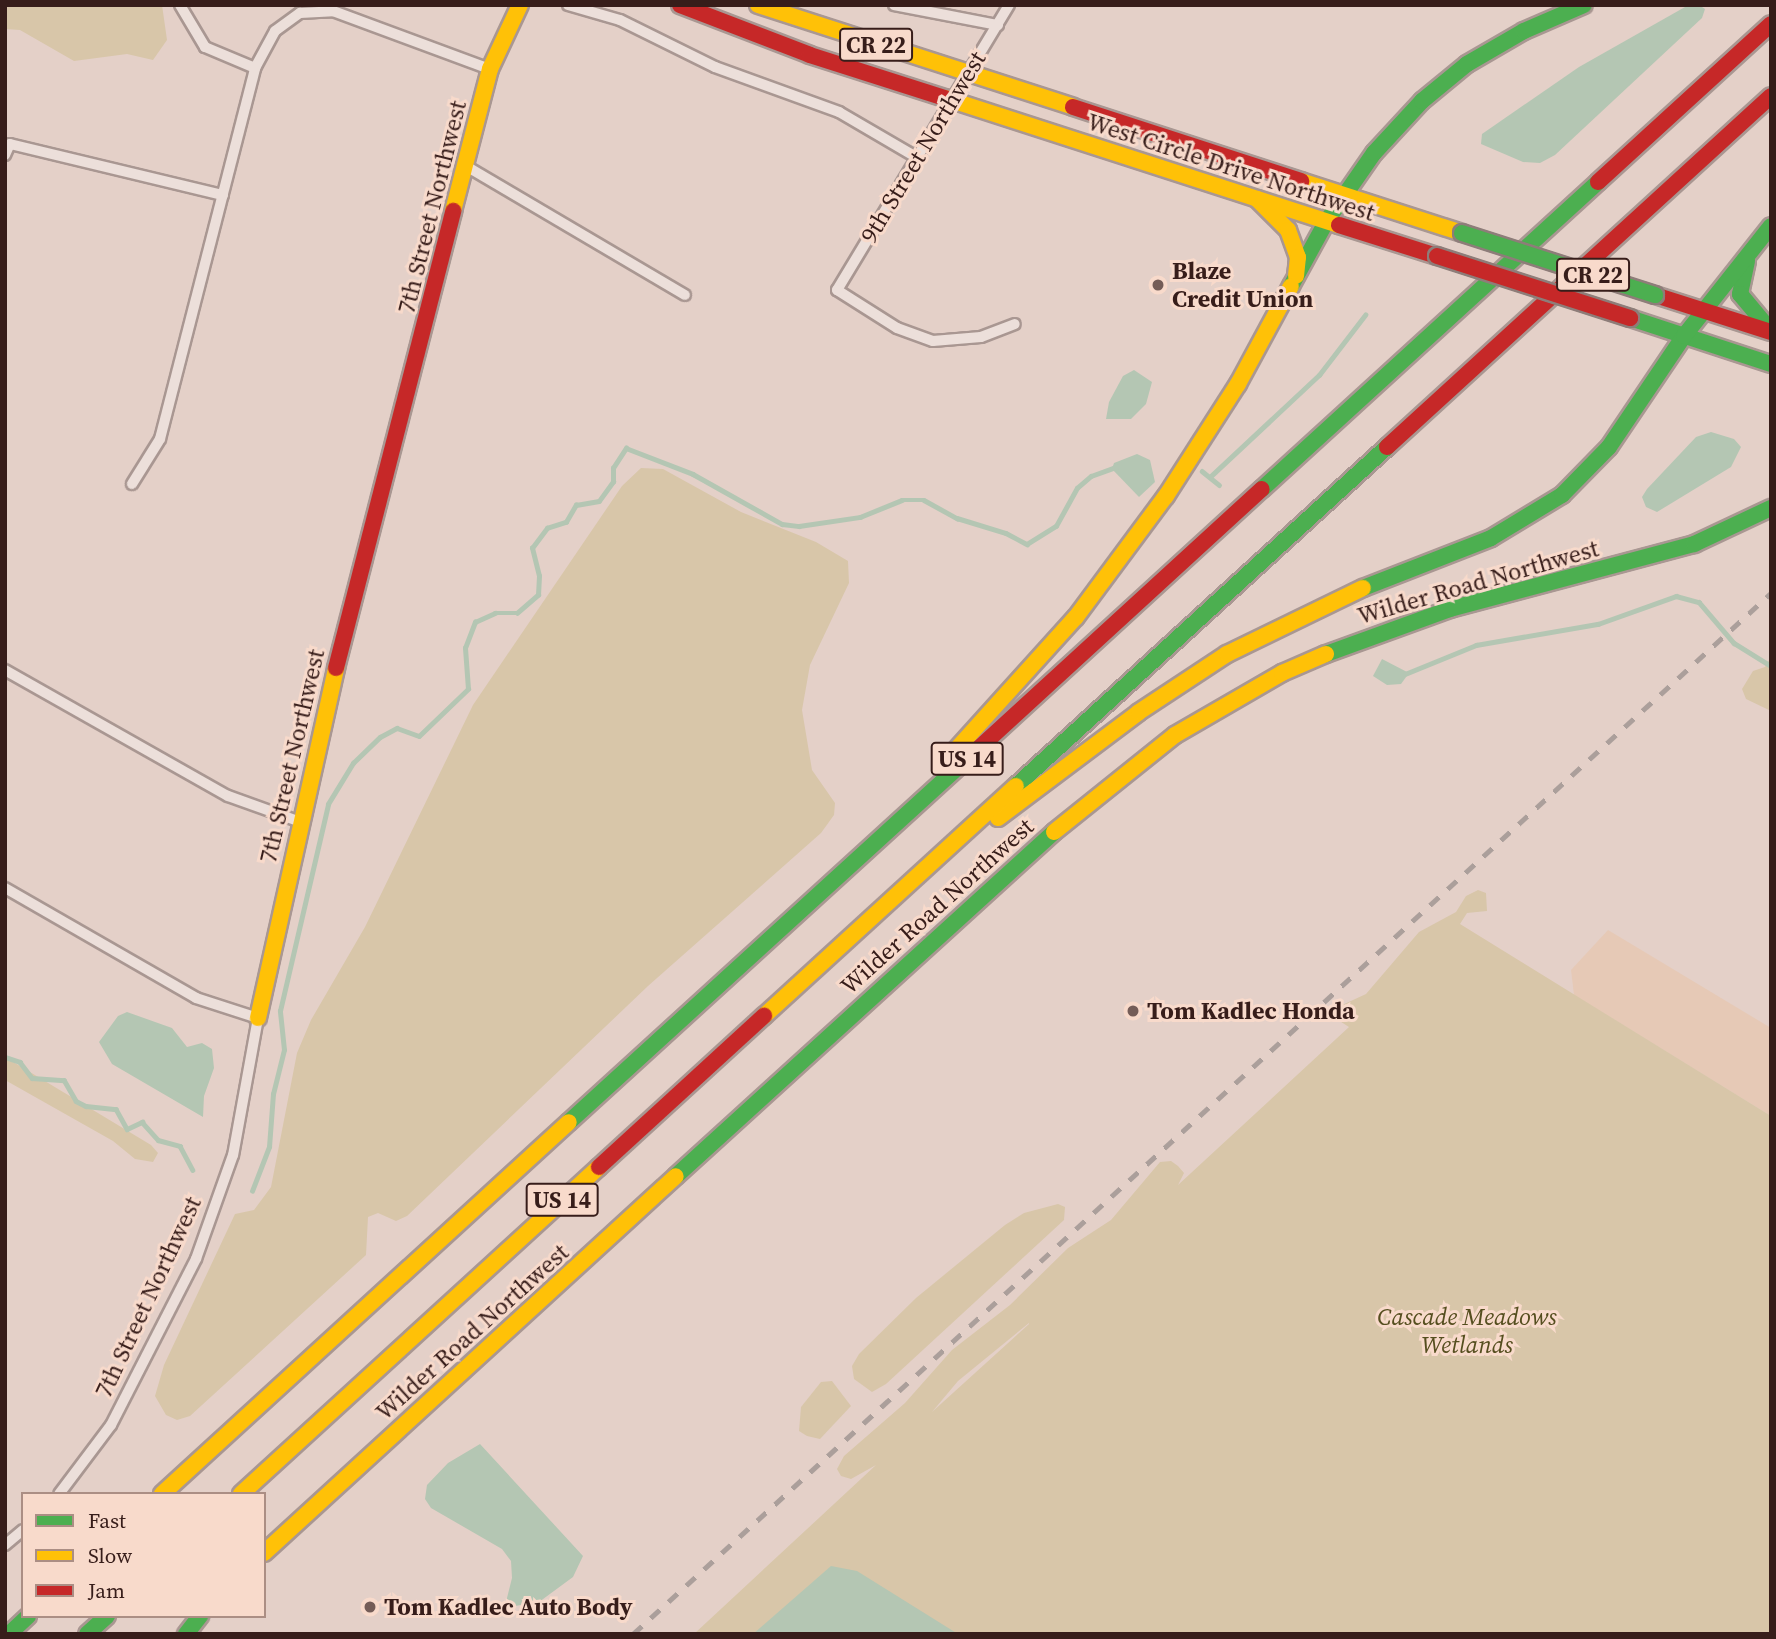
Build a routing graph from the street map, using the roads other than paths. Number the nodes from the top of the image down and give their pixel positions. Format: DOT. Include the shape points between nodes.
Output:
graph roads {
  1 [pos="180,5"];
  2 [pos="520,5"];
  3 [pos="568,5"];
  4 [pos="680,5"];
  5 [pos="758,5"];
  6 [pos="894,5"];
  7 [pos="1009,5"];
  8 [pos="1584,5"];
  9 [pos="1771,24"];
  10 [pos="998,25"];
  11 [pos="255,68"];
  12 [pos="490,69"];
  13 [pos="967,74"];
  14 [pos="1771,96"];
  15 [pos="950,100"];
  16 [pos="5,155"];
  17 [pos="916,157"];
  18 [pos="466,166"];
  19 [pos="223,195"];
  20 [pos="1342,196"];
  21 [pos="1256,199"];
  22 [pos="1326,222"];
  23 [pos="1771,226"];
  24 [pos="1752,249"];
  25 [pos="1296,279"];
  26 [pos="685,295"];
  27 [pos="1703,311"];
  28 [pos="1015,324"];
  29 [pos="1771,332"];
  30 [pos="1684,336"];
  31 [pos="1771,364"];
  32 [pos="132,484"];
  33 [pos="1771,508"];
  34 [pos="5,670"];
  35 [pos="298,821"];
  36 [pos="5,888"];
  37 [pos="882,907"];
  38 [pos="780,930"];
  39 [pos="258,1018"];
  40 [pos="61,1492"];
  41 [pos="164,1492"];
  42 [pos="243,1492"];
  43 [pos="21,1532"];
  44 [pos="5,1545"];
  45 [pos="266,1551"];
  46 [pos="26,1618"];
  47 [pos="105,1618"];
  48 [pos="198,1618"];
  49 [pos="9,1634"];
  50 [pos="87,1634"];
  51 [pos="186,1634"];
  1 -- 11 [label="street" via="205,47"];
  2 -- 12 [label="main road, 7th Street Northwest"];
  3 -- 17 [label="street" via="620,20 715,67 839,112"];
  4 -- 15 [label="main road, West Circle Drive Northwest / CR 22" via="781,45"];
  5 -- 13 [label="main road, West Circle Drive Northwest / CR 22"];
  6 -- 10 [label="street"];
  7 -- 10 [label="street, 9th Street Northwest"];
  8 -- 20 [label="main road" via="1502,42 1442,83 1388,136"];
  9 -- 38 [label="main road, US 14"];
  10 -- 13 [label="street, 9th Street Northwest"];
  11 -- 12 [label="street" via="280,24 318,10 350,15"];
  11 -- 19 [label="street"];
  12 -- 18 [label="main road, 7th Street Northwest"];
  13 -- 15 [label="street, 9th Street Northwest"];
  13 -- 20 [label="main road, West Circle Drive Northwest / CR 22"];
  14 -- 37 [label="main road, US 14"];
  15 -- 17 [label="street, 9th Street Northwest"];
  15 -- 21 [label="main road, West Circle Drive Northwest / CR 22"];
  16 -- 19 [label="street" via="10,144"];
  17 -- 28 [label="street, 9th Street Northwest" via="837,290 897,328 933,341 981,337"];
  18 -- 26 [label="street"];
  18 -- 35 [label="main road, 7th Street Northwest"];
  19 -- 32 [label="street" via="160,439"];
  20 -- 22 [label="main road"];
  20 -- 27 [label="main road, West Circle Drive Northwest / CR 22, bridge"];
  21 -- 22 [label="main road, West Circle Drive Northwest / CR 22"];
  21 -- 25 [label="main road" via="1288,230 1298,257"];
  22 -- 25 [label="main road"];
  22 -- 30 [label="main road, West Circle Drive Northwest / CR 22, bridge"];
  23 -- 24 [label="main road"];
  24 -- 27 [label="main road"];
  24 -- 29 [label="main road" via="1741,275 1740,294 1750,312"];
  25 -- 38 [label="main road" via="1204,439 1095,594 995,710"];
  27 -- 29 [label="main road, West Circle Drive Northwest / CR 22"];
  27 -- 30 [label="main road"];
  30 -- 31 [label="main road, West Circle Drive Northwest / CR 22"];
  30 -- 37 [label="main road" via="1609,447 1547,507 1491,538 1338,598 1227,654 1139,712"];
  33 -- 45 [label="main road, Wilder Road Northwest" via="1694,544 1450,609 1351,642 1254,687 1175,735 1052,833"];
  34 -- 35 [label="street" via="228,796"];
  35 -- 39 [label="main road, 7th Street Northwest"];
  36 -- 39 [label="street" via="196,998"];
  37 -- 42 [label="main road, US 14"];
  38 -- 41 [label="main road, US 14"];
  39 -- 40 [label="street, 7th Street Northwest" via="233,1155 196,1259 111,1425"];
  43 -- 44 [label="street"];
  46 -- 49 [label="main road"];
  47 -- 50 [label="main road"];
  48 -- 51 [label="main road"];
}
